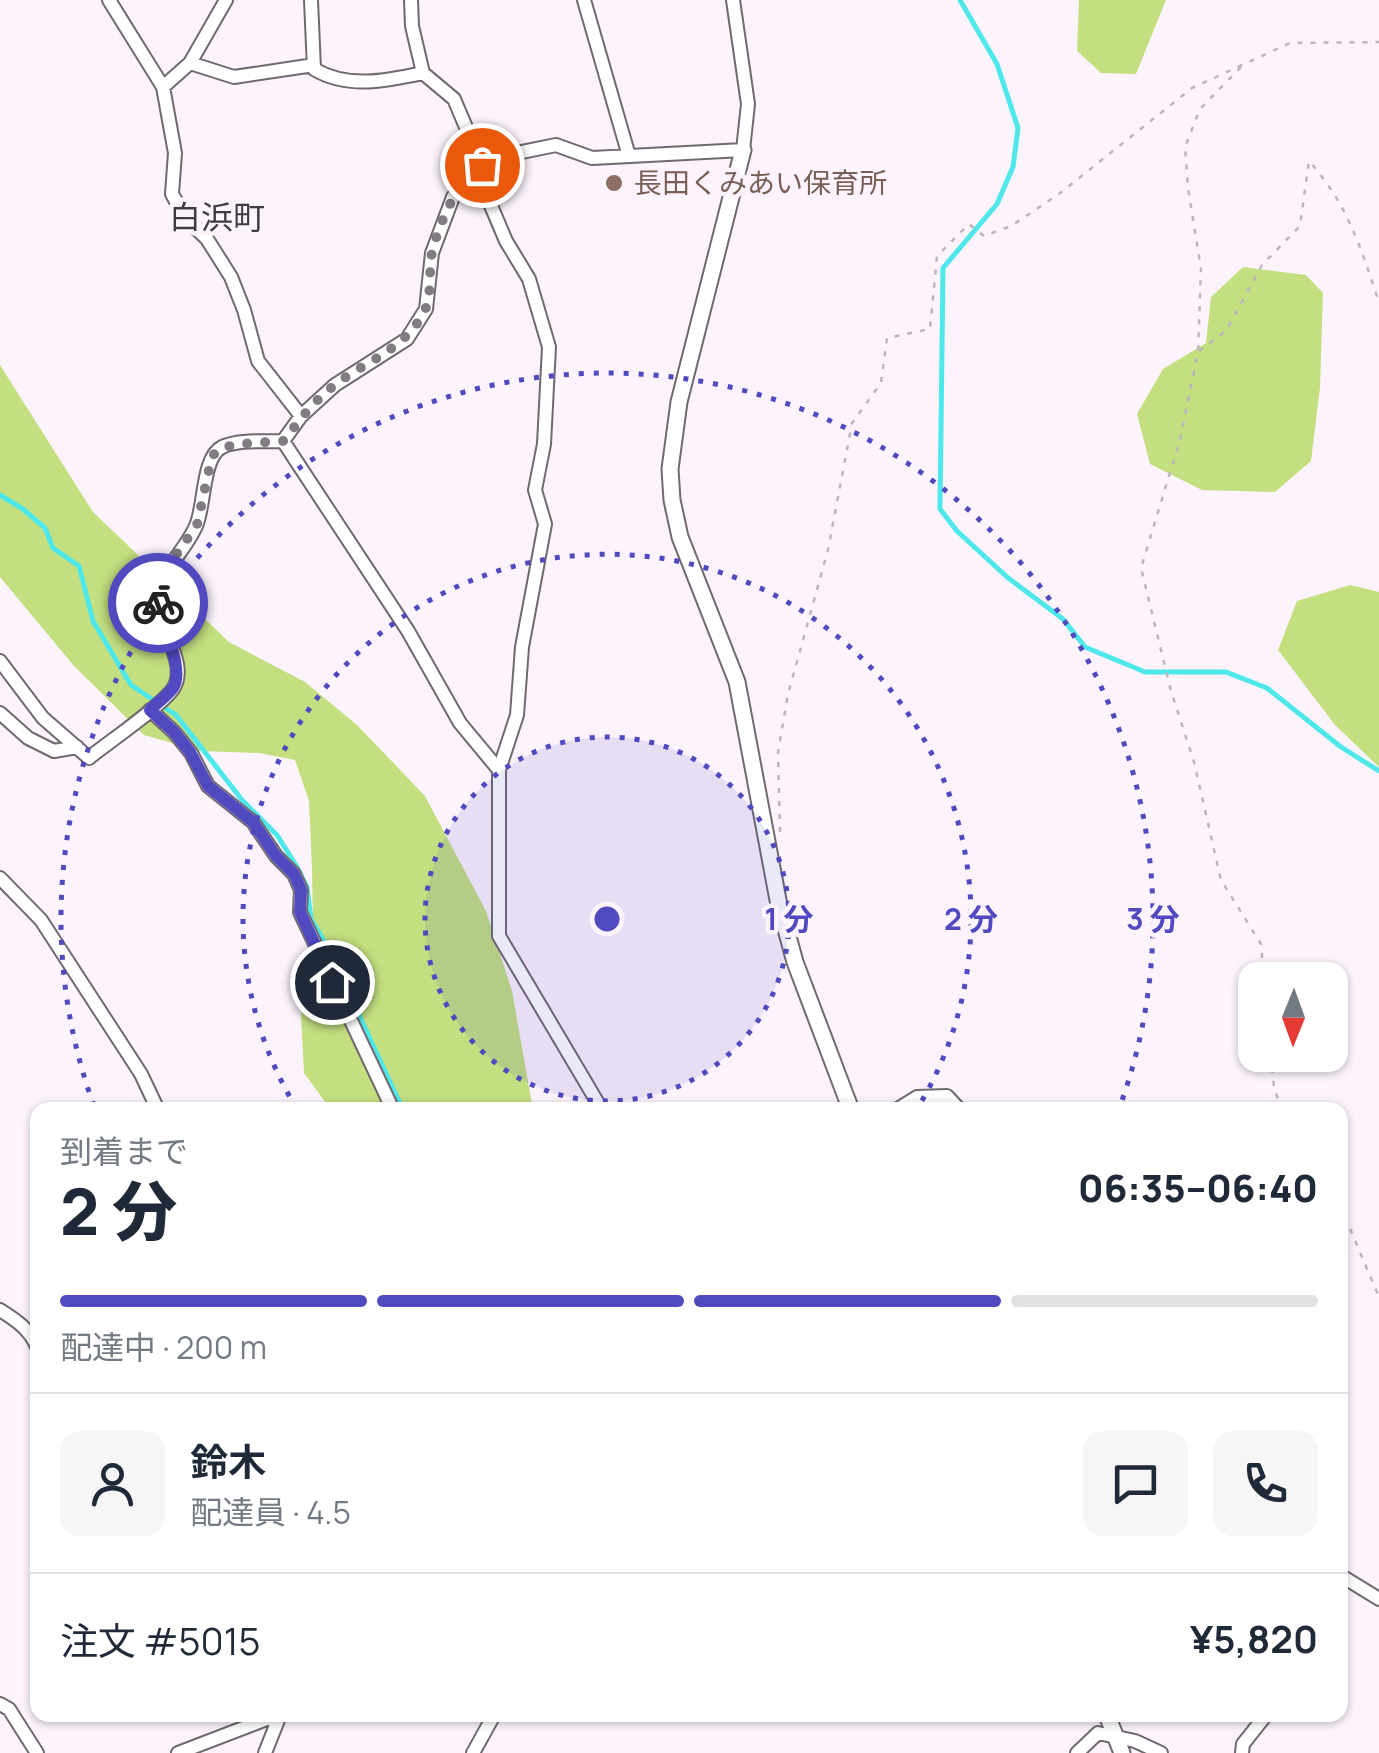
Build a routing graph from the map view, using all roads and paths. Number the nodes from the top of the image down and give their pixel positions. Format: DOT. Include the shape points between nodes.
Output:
graph roads {
  1 [pos="109,0"];
  2 [pos="226,0"];
  3 [pos="311,0"];
  4 [pos="412,0"];
  5 [pos="584,0"];
  6 [pos="733,0"];
  7 [pos="1379,42"];
  8 [pos="190,63"];
  9 [pos="314,65"];
  10 [pos="1242,66"];
  11 [pos="422,73"];
  12 [pos="163,86"];
  13 [pos="743,150"];
  14 [pos="629,156"];
  15 [pos="478,166"];
  16 [pos="1379,303"];
  17 [pos="1198,352"];
  18 [pos="301,416"];
  19 [pos="284,441"];
  20 [pos="0,661"];
  21 [pos="151,709"];
  22 [pos="0,713"];
  23 [pos="77,746"];
  24 [pos="500,770"];
  25 [pos="768,848"];
  26 [pos="0,878"];
  27 [pos="1262,962"];
  28 [pos="1273,1072"];
  29 [pos="154,1102"];
  30 [pos="389,1102"];
  31 [pos="597,1102"];
  32 [pos="849,1102"];
  33 [pos="908,1102"];
  34 [pos="953,1102"];
  35 [pos="1279,1102"];
  36 [pos="1348,1224"];
  37 [pos="1379,1297"];
  38 [pos="0,1310"];
  39 [pos="30,1335"];
  40 [pos="1348,1580"];
  41 [pos="1379,1599"];
  42 [pos="0,1704"];
  43 [pos="260,1722"];
  44 [pos="276,1722"];
  45 [pos="490,1722"];
  46 [pos="1110,1722"];
  47 [pos="1260,1722"];
  48 [pos="1115,1736"];
  49 [pos="37,1753"];
  50 [pos="178,1753"];
  51 [pos="265,1753"];
  52 [pos="473,1753"];
  53 [pos="1077,1753"];
  54 [pos="1122,1753"];
  55 [pos="1161,1753"];
  56 [pos="1242,1753"];
  1 -- 12 [label="street"];
  2 -- 8 [label="street"];
  3 -- 9 [label="street"];
  4 -- 11 [label="street"];
  5 -- 14 [label="street"];
  6 -- 13 [label="street" via="748,104"];
  7 -- 10 [label="path" via="1290,43"];
  8 -- 9 [label="street" via="234,77"];
  8 -- 12 [label="street"];
  9 -- 11 [label="street" via="329,78 379,83"];
  10 -- 17 [label="path" via="1200,109 1185,147 1201,269"];
  10 -- 25 [label="path" via="1192,88 1011,226 984,236 969,224 937,256 930,329 887,338 881,383 852,423 778,752 782,829"];
  11 -- 15 [label="street" via="454,99"];
  12 -- 18 [label="street" via="174,154 172,194 231,277 258,362"];
  13 -- 14 [label="street"];
  13 -- 25 [label="street" via="679,402 670,469 680,538 737,682"];
  14 -- 15 [label="street" via="592,158 556,145"];
  15 -- 18 [label="street" via="452,198 432,253 426,308 407,338"];
  15 -- 24 [label="street" via="529,279 549,346 535,490 545,524 517,715"];
  16 -- 17 [label="path" via="1356,230 1309,161 1300,226 1262,264 1226,331"];
  17 -- 27 [label="path" via="1180,440 1140,568 1221,880 1261,944"];
  18 -- 19 [label="street"];
  19 -- 21 [label="street" via="239,444 212,456 197,525 166,569 158,602 178,666 173,688"];
  19 -- 24 [label="street" via="460,723"];
  20 -- 23 [label="street" via="43,718"];
  21 -- 23 [label="street" via="90,758"];
  21 -- 30 [label="street" via="190,752 208,786 253,822 294,874 300,912"];
  22 -- 23 [label="street" via="54,752"];
  24 -- 31 [label="street" via="499,936"];
  25 -- 32 [label="street" via="795,962"];
  26 -- 29 [label="street" via="42,920"];
  28 -- 35 [label="path"];
  33 -- 34 [label="street" via="947,1096"];
  36 -- 37 [label="path"];
  38 -- 39 [label="street"];
  40 -- 41 [label="street"];
  42 -- 49 [label="street"];
  43 -- 50 [label="street"];
  44 -- 51 [label="street"];
  45 -- 52 [label="street"];
  46 -- 48 [label="street"];
  47 -- 56 [label="street"];
  48 -- 53 [label="street" via="1098,1734"];
  48 -- 54 [label="street"];
  48 -- 55 [label="street"];
}
